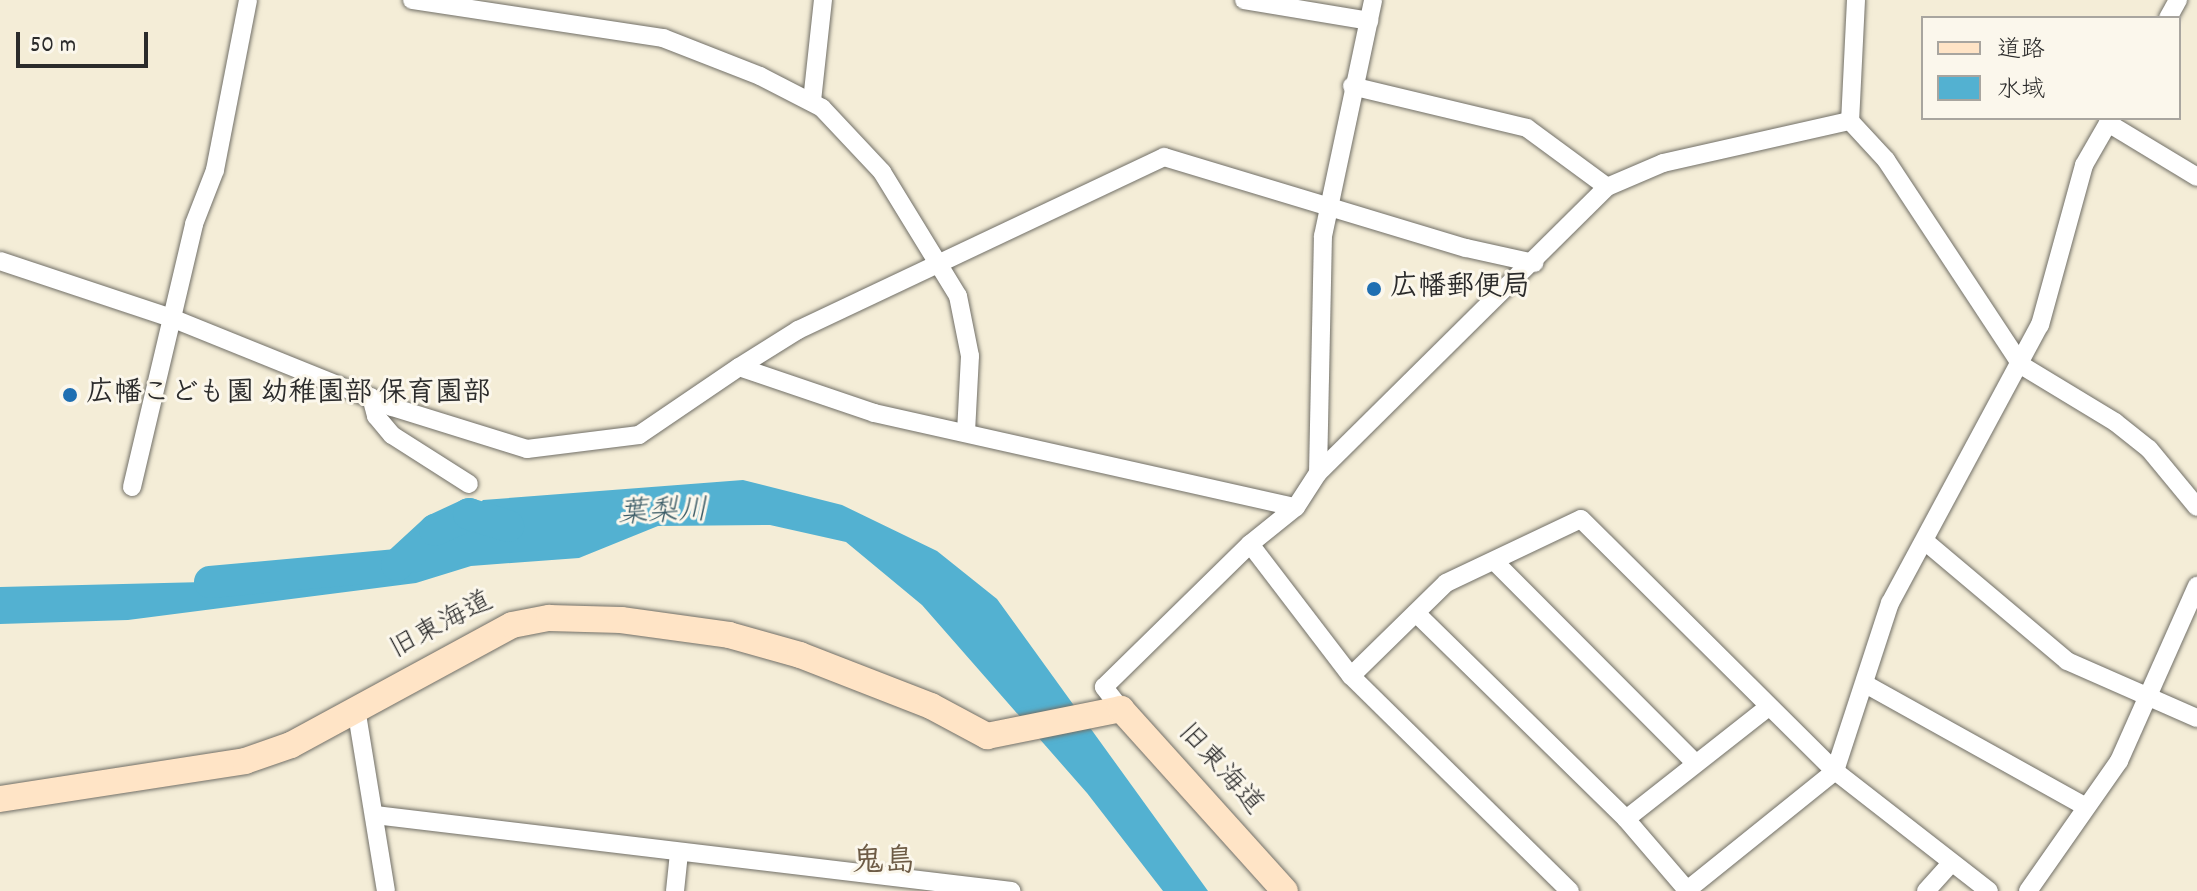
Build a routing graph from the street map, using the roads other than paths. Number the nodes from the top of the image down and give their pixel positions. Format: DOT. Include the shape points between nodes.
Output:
graph roads {
  1 [pos="248,0"];
  2 [pos="412,0"];
  3 [pos="524,0"];
  4 [pos="823,0"];
  5 [pos="1244,0"];
  6 [pos="1373,0"];
  7 [pos="1856,0"];
  8 [pos="521,19"];
  9 [pos="1369,21"];
  10 [pos="1352,86"];
  11 [pos="812,101"];
  12 [pos="1850,121"];
  13 [pos="2109,121"];
  14 [pos="2197,177"];
  15 [pos="1607,187"];
  16 [pos="1329,204"];
  17 [pos="0,261"];
  18 [pos="1534,263"];
  19 [pos="941,265"];
  20 [pos="174,319"];
  21 [pos="2021,365"];
  22 [pos="739,367"];
  23 [pos="371,397"];
  24 [pos="966,433"];
  25 [pos="1318,473"];
  26 [pos="469,484"];
  27 [pos="132,487"];
  28 [pos="1296,507"];
  29 [pos="2197,507"];
  30 [pos="1927,543"];
  31 [pos="1250,544"];
  32 [pos="1495,562"];
  33 [pos="2197,586"];
  34 [pos="1416,613"];
  35 [pos="1351,676"];
  36 [pos="1867,685"];
  37 [pos="2150,699"];
  38 [pos="356,708"];
  39 [pos="1767,708"];
  40 [pos="1110,712"];
  41 [pos="2197,718"];
  42 [pos="1695,763"];
  43 [pos="1835,771"];
  44 [pos="0,799"];
  45 [pos="2084,806"];
  46 [pos="375,815"];
  47 [pos="1626,819"];
  48 [pos="679,852"];
  49 [pos="1950,864"];
  50 [pos="968,889"];
  51 [pos="386,891"];
  52 [pos="675,891"];
  53 [pos="1011,891"];
  54 [pos="1285,891"];
  55 [pos="1570,891"];
  56 [pos="1687,891"];
  57 [pos="1926,891"];
  58 [pos="1989,891"];
  59 [pos="2028,891"];
  1 -- 20 [label="street" via="215,170 194,224"];
  2 -- 8 [label="street"];
  3 -- 8 [label="street"];
  4 -- 11 [label="street"];
  5 -- 9 [label="street"];
  6 -- 9 [label="street"];
  7 -- 12 [label="street"];
  8 -- 11 [label="street" via="663,38"];
  9 -- 10 [label="street"];
  10 -- 15 [label="street" via="1490,115 1527,128"];
  10 -- 16 [label="street"];
  11 -- 19 [label="street" via="862,145"];
  12 -- 15 [label="street" via="1663,163"];
  12 -- 21 [label="street" via="1886,160"];
  13 -- 14 [label="street"];
  13 -- 21 [label="street" via="2084,165 2040,325"];
  15 -- 18 [label="street"];
  16 -- 18 [label="street" via="1466,248"];
  16 -- 19 [label="street" via="1164,157"];
  16 -- 25 [label="street" via="1323,236"];
  17 -- 20 [label="street"];
  18 -- 25 [label="street"];
  19 -- 22 [label="street" via="798,330"];
  19 -- 24 [label="street" via="967,325"];
  20 -- 23 [label="street"];
  20 -- 27 [label="street"];
  21 -- 29 [label="street" via="2137,440"];
  21 -- 30 [label="street"];
  22 -- 23 [label="street" via="639,435 527,449"];
  22 -- 24 [label="street" via="834,402"];
  23 -- 26 [label="street" via="376,416 392,435"];
  24 -- 28 [label="street"];
  25 -- 28 [label="street"];
  28 -- 31 [label="street"];
  30 -- 36 [label="street" via="1890,603"];
  30 -- 37 [label="street" via="2067,661"];
  31 -- 35 [label="street"];
  31 -- 40 [label="street" via="1104,687"];
  32 -- 34 [label="street" via="1446,583"];
  32 -- 39 [label="street" via="1581,519"];
  32 -- 42 [label="street"];
  33 -- 37 [label="street"];
  34 -- 35 [label="street"];
  34 -- 47 [label="street"];
  35 -- 55 [label="street"];
  36 -- 43 [label="street"];
  36 -- 45 [label="street"];
  37 -- 41 [label="street"];
  37 -- 45 [label="street" via="2119,761"];
  38 -- 40 [label="main road, 旧東海道" via="512,625 588,618 688,628 758,643 874,681 987,736"];
  38 -- 44 [label="main road, 旧東海道" via="291,745 245,761"];
  38 -- 46 [label="street"];
  39 -- 42 [label="street"];
  39 -- 43 [label="street"];
  40 -- 54 [label="main road, 旧東海道"];
  42 -- 47 [label="street"];
  43 -- 49 [label="street"];
  43 -- 56 [label="street"];
  45 -- 59 [label="street"];
  46 -- 48 [label="street"];
  46 -- 51 [label="street"];
  47 -- 56 [label="street"];
  48 -- 50 [label="street"];
  48 -- 52 [label="street"];
  49 -- 57 [label="street"];
  49 -- 58 [label="street"];
  50 -- 53 [label="street"];
}
